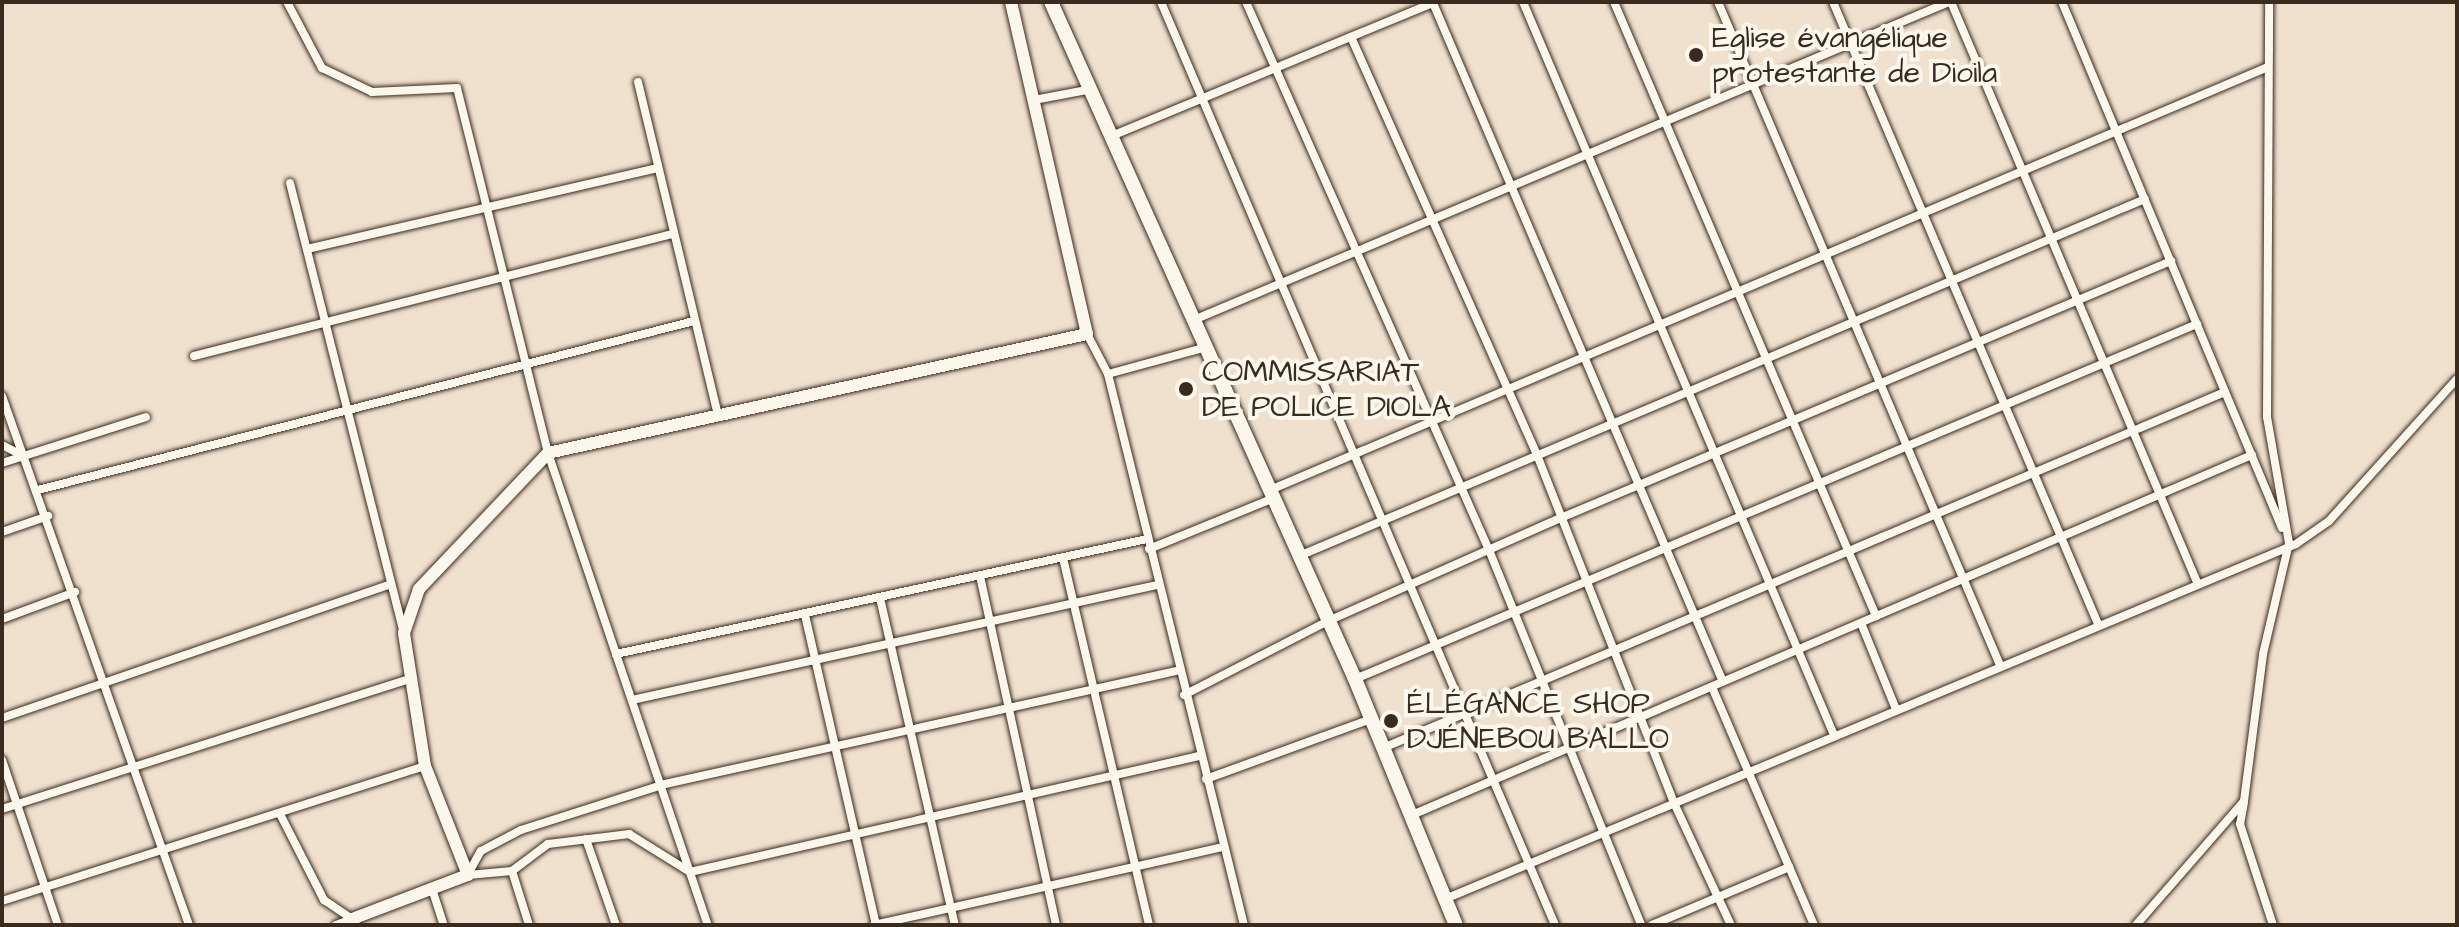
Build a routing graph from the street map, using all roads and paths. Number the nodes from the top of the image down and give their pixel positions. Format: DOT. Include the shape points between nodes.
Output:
graph roads {
  1 [pos="287,2"];
  2 [pos="1011,2"];
  3 [pos="1051,2"];
  4 [pos="1161,2"];
  5 [pos="1246,2"];
  6 [pos="1434,2"];
  7 [pos="1523,2"];
  8 [pos="1614,2"];
  9 [pos="1718,2"];
  10 [pos="1833,2"];
  11 [pos="1950,2"];
  12 [pos="2062,2"];
  13 [pos="2269,2"];
  14 [pos="1351,37"];
  15 [pos="1851,43"];
  16 [pos="2268,67"];
  17 [pos="1274,69"];
  18 [pos="638,82"];
  19 [pos="1754,84"];
  20 [pos="1093,89"];
  21 [pos="1202,99"];
  22 [pos="1034,100"];
  23 [pos="1665,122"];
  24 [pos="2117,132"];
  25 [pos="1114,135"];
  26 [pos="1588,154"];
  27 [pos="658,168"];
  28 [pos="2023,172"];
  29 [pos="290,183"];
  30 [pos="1511,186"];
  31 [pos="2145,199"];
  32 [pos="488,209"];
  33 [pos="1924,214"];
  34 [pos="1430,221"];
  35 [pos="674,234"];
  36 [pos="2052,238"];
  37 [pos="307,249"];
  38 [pos="1353,253"];
  39 [pos="1827,255"];
  40 [pos="2171,261"];
  41 [pos="505,277"];
  42 [pos="1952,280"];
  43 [pos="1281,284"];
  44 [pos="1738,293"];
  45 [pos="2078,301"];
  46 [pos="1196,319"];
  47 [pos="694,321"];
  48 [pos="1855,321"];
  49 [pos="325,323"];
  50 [pos="2197,324"];
  51 [pos="1661,326"];
  52 [pos="1087,334"];
  53 [pos="1979,345"];
  54 [pos="1208,347"];
  55 [pos="194,356"];
  56 [pos="1584,358"];
  57 [pos="1766,358"];
  58 [pos="2107,362"];
  59 [pos="526,364"];
  60 [pos="1108,374"];
  61 [pos="2457,379"];
  62 [pos="1882,383"];
  63 [pos="1506,389"];
  64 [pos="1688,391"];
  65 [pos="2225,392"];
  66 [pos="2,396"];
  67 [pos="2008,404"];
  68 [pos="348,410"];
  69 [pos="717,411"];
  70 [pos="146,417"];
  71 [pos="1794,419"];
  72 [pos="1431,421"];
  73 [pos="1613,423"];
  74 [pos="2134,431"];
  75 [pos="2,445"];
  76 [pos="1910,445"];
  77 [pos="548,453"];
  78 [pos="1716,453"];
  79 [pos="1354,455"];
  80 [pos="1537,455"];
  81 [pos="2252,455"];
  82 [pos="24,456"];
  83 [pos="2,463"];
  84 [pos="2035,473"];
  85 [pos="1822,482"];
  86 [pos="1640,485"];
  87 [pos="1459,488"];
  88 [pos="38,490"];
  89 [pos="1272,494"];
  90 [pos="2161,494"];
  91 [pos="1937,514"];
  92 [pos="1743,515"];
  93 [pos="48,516"];
  94 [pos="1563,517"];
  95 [pos="1382,520"];
  96 [pos="2,532"];
  97 [pos="2062,537"];
  98 [pos="2289,543"];
  99 [pos="1148,544"];
  100 [pos="1668,547"];
  101 [pos="1489,550"];
  102 [pos="1849,551"];
  103 [pos="1299,556"];
  104 [pos="1063,558"];
  105 [pos="980,576"];
  106 [pos="1965,578"];
  107 [pos="1589,581"];
  108 [pos="2197,582"];
  109 [pos="391,584"];
  110 [pos="1770,584"];
  111 [pos="1157,585"];
  112 [pos="1410,585"];
  113 [pos="75,592"];
  114 [pos="880,598"];
  115 [pos="1073,604"];
  116 [pos="1514,612"];
  117 [pos="805,615"];
  118 [pos="1695,616"];
  119 [pos="1876,616"];
  120 [pos="2,619"];
  121 [pos="1328,621"];
  122 [pos="989,622"];
  123 [pos="1861,623"];
  124 [pos="2098,624"];
  125 [pos="404,633"];
  126 [pos="889,644"];
  127 [pos="1437,644"];
  128 [pos="1798,650"];
  129 [pos="1618,651"];
  130 [pos="616,654"];
  131 [pos="815,660"];
  132 [pos="2000,665"];
  133 [pos="1176,671"];
  134 [pos="1355,679"];
  135 [pos="406,680"];
  136 [pos="1544,682"];
  137 [pos="1723,682"];
  138 [pos="109,683"];
  139 [pos="1712,687"];
  140 [pos="1093,689"];
  141 [pos="1184,695"];
  142 [pos="632,700"];
  143 [pos="1008,708"];
  144 [pos="1896,709"];
  145 [pos="1465,714"];
  146 [pos="1640,717"];
  147 [pos="2,718"];
  148 [pos="1371,719"];
  149 [pos="909,730"];
  150 [pos="1834,735"];
  151 [pos="834,746"];
  152 [pos="1383,748"];
  153 [pos="1569,748"];
  154 [pos="1199,756"];
  155 [pos="2,760"];
  156 [pos="134,765"];
  157 [pos="425,766"];
  158 [pos="1746,772"];
  159 [pos="1114,776"];
  160 [pos="1206,779"];
  161 [pos="1493,780"];
  162 [pos="665,784"];
  163 [pos="1028,796"];
  164 [pos="2244,801"];
  165 [pos="1674,803"];
  166 [pos="18,804"];
  167 [pos="2,809"];
  168 [pos="280,814"];
  169 [pos="1412,815"];
  170 [pos="930,818"];
  171 [pos="1600,834"];
  172 [pos="855,836"];
  173 [pos="586,839"];
  174 [pos="1224,847"];
  175 [pos="160,849"];
  176 [pos="1529,864"];
  177 [pos="1135,866"];
  178 [pos="1789,867"];
  179 [pos="512,871"];
  180 [pos="690,872"];
  181 [pos="468,875"];
  182 [pos="46,886"];
  183 [pos="1048,886"];
  184 [pos="433,892"];
  185 [pos="1719,896"];
  186 [pos="1444,899"];
  187 [pos="2,901"];
  188 [pos="951,908"];
  189 [pos="353,922"];
  190 [pos="58,925"];
  191 [pos="189,925"];
  192 [pos="336,925"];
  193 [pos="444,925"];
  194 [pos="529,925"];
  195 [pos="616,925"];
  196 [pos="708,925"];
  197 [pos="875,925"];
  198 [pos="955,925"];
  199 [pos="1056,925"];
  200 [pos="1149,925"];
  201 [pos="1244,925"];
  202 [pos="1456,925"];
  203 [pos="1555,925"];
  204 [pos="1641,925"];
  205 [pos="1652,925"];
  206 [pos="1731,925"];
  207 [pos="1814,925"];
  208 [pos="2136,925"];
  209 [pos="2273,925"];
  1 -- 32 [label="street" via="322,68 372,92 457,88"];
  2 -- 22 [label="street"];
  3 -- 20 [label="main road"];
  4 -- 21 [label="street"];
  5 -- 17 [label="street"];
  6 -- 14 [label="street"];
  6 -- 30 [label="street"];
  7 -- 26 [label="street"];
  8 -- 23 [label="street"];
  9 -- 19 [label="street"];
  10 -- 15 [label="street"];
  11 -- 15 [label="street"];
  11 -- 28 [label="street"];
  12 -- 24 [label="street"];
  13 -- 16 [label="street"];
  14 -- 17 [label="street"];
  14 -- 34 [label="street"];
  15 -- 19 [label="street"];
  15 -- 33 [label="street"];
  16 -- 24 [label="street"];
  16 -- 98 [label="street" via="2267,417"];
  17 -- 21 [label="street"];
  17 -- 38 [label="street"];
  18 -- 27 [label="street"];
  19 -- 23 [label="street"];
  19 -- 39 [label="street"];
  20 -- 22 [label="street"];
  20 -- 25 [label="main road"];
  21 -- 25 [label="street"];
  21 -- 43 [label="street"];
  22 -- 52 [label="street"];
  23 -- 26 [label="street"];
  23 -- 44 [label="street"];
  24 -- 28 [label="street"];
  24 -- 31 [label="street"];
  25 -- 46 [label="main road"];
  26 -- 30 [label="street"];
  26 -- 51 [label="street"];
  27 -- 32 [label="street"];
  27 -- 35 [label="street"];
  28 -- 33 [label="street"];
  28 -- 36 [label="street"];
  29 -- 37 [label="street"];
  30 -- 34 [label="street"];
  30 -- 56 [label="street"];
  31 -- 36 [label="street"];
  31 -- 40 [label="street"];
  32 -- 37 [label="street"];
  32 -- 41 [label="street"];
  33 -- 39 [label="street"];
  33 -- 42 [label="street"];
  34 -- 38 [label="street"];
  34 -- 63 [label="street"];
  35 -- 41 [label="street"];
  35 -- 47 [label="street"];
  36 -- 42 [label="street"];
  36 -- 45 [label="street"];
  37 -- 49 [label="street"];
  38 -- 43 [label="street"];
  38 -- 72 [label="street"];
  39 -- 44 [label="street"];
  39 -- 48 [label="street"];
  40 -- 45 [label="street"];
  40 -- 50 [label="street"];
  41 -- 49 [label="street"];
  41 -- 59 [label="street"];
  42 -- 48 [label="street"];
  42 -- 53 [label="street"];
  43 -- 46 [label="street"];
  43 -- 79 [label="street"];
  44 -- 51 [label="street"];
  44 -- 57 [label="street"];
  45 -- 53 [label="street"];
  45 -- 58 [label="street"];
  46 -- 54 [label="main road"];
  47 -- 59 [label="street"];
  47 -- 69 [label="street"];
  48 -- 57 [label="street"];
  48 -- 62 [label="street"];
  49 -- 55 [label="street"];
  49 -- 68 [label="street"];
  50 -- 58 [label="street"];
  50 -- 65 [label="street"];
  51 -- 56 [label="street"];
  51 -- 64 [label="street"];
  52 -- 60 [label="street"];
  52 -- 69 [label="street"];
  53 -- 62 [label="street"];
  53 -- 67 [label="street"];
  54 -- 60 [label="street"];
  54 -- 89 [label="main road"];
  56 -- 63 [label="street"];
  56 -- 73 [label="street"];
  57 -- 64 [label="street"];
  57 -- 71 [label="street"];
  58 -- 67 [label="street"];
  58 -- 74 [label="street"];
  59 -- 68 [label="street"];
  59 -- 77 [label="street"];
  60 -- 99 [label="street"];
  61 -- 98 [label="street" via="2329,521"];
  62 -- 71 [label="street"];
  62 -- 76 [label="street"];
  63 -- 72 [label="street"];
  63 -- 80 [label="street"];
  64 -- 73 [label="street"];
  64 -- 78 [label="street"];
  65 -- 74 [label="street"];
  65 -- 81 [label="street"];
  66 -- 82 [label="street"];
  67 -- 76 [label="street"];
  67 -- 84 [label="street"];
  68 -- 88 [label="street"];
  68 -- 109 [label="street"];
  69 -- 77 [label="street"];
  70 -- 82 [label="street"];
  71 -- 78 [label="street"];
  71 -- 85 [label="street"];
  72 -- 79 [label="street"];
  72 -- 87 [label="street"];
  73 -- 80 [label="street"];
  73 -- 86 [label="street"];
  74 -- 84 [label="street"];
  74 -- 90 [label="street"];
  75 -- 82 [label="street"];
  76 -- 85 [label="street"];
  76 -- 91 [label="street"];
  77 -- 125 [label="street" via="419,589"];
  77 -- 130 [label="street"];
  78 -- 86 [label="street"];
  78 -- 92 [label="street"];
  79 -- 89 [label="street"];
  79 -- 95 [label="street"];
  80 -- 87 [label="street"];
  80 -- 94 [label="street"];
  81 -- 90 [label="street"];
  81 -- 98 [label="street"];
  82 -- 83 [label="street"];
  82 -- 88 [label="street"];
  84 -- 91 [label="street"];
  84 -- 97 [label="street"];
  85 -- 92 [label="street"];
  85 -- 102 [label="street"];
  86 -- 94 [label="street"];
  86 -- 100 [label="street"];
  87 -- 95 [label="street"];
  87 -- 101 [label="street"];
  88 -- 93 [label="street"];
  89 -- 99 [label="street"];
  89 -- 103 [label="main road"];
  90 -- 97 [label="street"];
  90 -- 108 [label="street"];
  91 -- 102 [label="street"];
  91 -- 106 [label="street"];
  92 -- 100 [label="street"];
  92 -- 110 [label="street"];
  93 -- 96 [label="street"];
  93 -- 113 [label="street"];
  94 -- 101 [label="street"];
  94 -- 107 [label="street"];
  95 -- 103 [label="street"];
  95 -- 112 [label="street"];
  97 -- 106 [label="street"];
  97 -- 124 [label="street"];
  98 -- 108 [label="street"];
  98 -- 164 [label="street" via="2263,654"];
  99 -- 104 [label="street"];
  99 -- 111 [label="street"];
  100 -- 107 [label="street"];
  100 -- 118 [label="street"];
  101 -- 112 [label="street"];
  101 -- 116 [label="street"];
  102 -- 110 [label="street"];
  102 -- 119 [label="street"];
  103 -- 121 [label="main road"];
  104 -- 105 [label="street"];
  104 -- 115 [label="street"];
  105 -- 114 [label="street"];
  105 -- 122 [label="street"];
  106 -- 119 [label="street"];
  106 -- 132 [label="street"];
  107 -- 116 [label="street"];
  107 -- 129 [label="street"];
  108 -- 124 [label="street"];
  109 -- 125 [label="street"];
  109 -- 138 [label="street"];
  110 -- 118 [label="street"];
  110 -- 128 [label="street"];
  111 -- 115 [label="street"];
  111 -- 133 [label="street"];
  112 -- 121 [label="street"];
  112 -- 127 [label="street"];
  113 -- 120 [label="street"];
  113 -- 138 [label="street"];
  114 -- 117 [label="street"];
  114 -- 126 [label="street"];
  115 -- 122 [label="street"];
  115 -- 140 [label="street"];
  116 -- 127 [label="street"];
  116 -- 136 [label="street"];
  117 -- 130 [label="street"];
  117 -- 131 [label="street"];
  118 -- 129 [label="street"];
  118 -- 137 [label="street"];
  119 -- 123 [label="street"];
  121 -- 134 [label="main road"];
  121 -- 141 [label="street"];
  122 -- 126 [label="street"];
  122 -- 143 [label="street"];
  123 -- 128 [label="street"];
  123 -- 144 [label="street"];
  124 -- 132 [label="street"];
  125 -- 135 [label="street"];
  126 -- 131 [label="street"];
  126 -- 149 [label="street"];
  127 -- 134 [label="street"];
  127 -- 145 [label="street"];
  128 -- 137 [label="street"];
  128 -- 150 [label="street"];
  129 -- 136 [label="street"];
  129 -- 146 [label="street"];
  130 -- 142 [label="street"];
  131 -- 142 [label="street"];
  131 -- 151 [label="street"];
  132 -- 144 [label="street"];
  133 -- 140 [label="street"];
  133 -- 141 [label="street"];
  134 -- 148 [label="main road"];
  135 -- 156 [label="street"];
  135 -- 157 [label="street"];
  136 -- 145 [label="street"];
  136 -- 153 [label="street"];
  137 -- 139 [label="street"];
  138 -- 147 [label="street"];
  138 -- 156 [label="street"];
  139 -- 146 [label="street"];
  139 -- 158 [label="street"];
  140 -- 143 [label="street"];
  140 -- 159 [label="street"];
  141 -- 154 [label="street"];
  142 -- 162 [label="street"];
  143 -- 149 [label="street"];
  143 -- 163 [label="street"];
  144 -- 150 [label="street"];
  145 -- 152 [label="street"];
  145 -- 161 [label="street"];
  146 -- 153 [label="street"];
  146 -- 165 [label="street"];
  148 -- 152 [label="main road"];
  148 -- 160 [label="street"];
  149 -- 151 [label="street"];
  149 -- 170 [label="street"];
  150 -- 158 [label="street"];
  151 -- 162 [label="street"];
  151 -- 172 [label="street"];
  152 -- 169 [label="main road"];
  153 -- 161 [label="street"];
  153 -- 171 [label="street"];
  154 -- 159 [label="street"];
  154 -- 160 [label="street"];
  155 -- 166 [label="street"];
  156 -- 166 [label="street"];
  156 -- 175 [label="street"];
  157 -- 168 [label="street"];
  157 -- 181 [label="street"];
  158 -- 165 [label="street"];
  158 -- 178 [label="street"];
  159 -- 163 [label="street"];
  159 -- 177 [label="street"];
  160 -- 174 [label="street"];
  161 -- 169 [label="street"];
  161 -- 176 [label="street"];
  162 -- 180 [label="street"];
  162 -- 181 [label="street" via="521,830 481,851"];
  163 -- 170 [label="street"];
  163 -- 183 [label="street"];
  164 -- 208 [label="street"];
  164 -- 209 [label="street" via="2240,824"];
  165 -- 171 [label="street"];
  165 -- 185 [label="street"];
  166 -- 167 [label="street"];
  166 -- 182 [label="street"];
  168 -- 175 [label="street"];
  168 -- 189 [label="street" via="324,900"];
  169 -- 186 [label="main road"];
  170 -- 172 [label="street"];
  170 -- 188 [label="street"];
  171 -- 176 [label="street"];
  171 -- 204 [label="street"];
  172 -- 180 [label="street"];
  172 -- 197 [label="street"];
  173 -- 179 [label="street" via="548,844"];
  173 -- 180 [label="street" via="629,834"];
  173 -- 195 [label="street"];
  174 -- 177 [label="street"];
  174 -- 201 [label="street"];
  175 -- 182 [label="street"];
  175 -- 191 [label="street"];
  176 -- 186 [label="street"];
  176 -- 203 [label="street"];
  177 -- 183 [label="street"];
  177 -- 200 [label="street"];
  178 -- 185 [label="street"];
  178 -- 207 [label="street"];
  179 -- 181 [label="street"];
  179 -- 194 [label="street"];
  180 -- 196 [label="street"];
  181 -- 184 [label="street"];
  182 -- 187 [label="street"];
  182 -- 190 [label="street"];
  183 -- 188 [label="street"];
  183 -- 199 [label="street"];
  184 -- 189 [label="street"];
  184 -- 193 [label="street"];
  185 -- 205 [label="street"];
  185 -- 206 [label="street"];
  186 -- 202 [label="main road"];
  188 -- 197 [label="street"];
  188 -- 198 [label="street"];
  189 -- 192 [label="street"];
}
